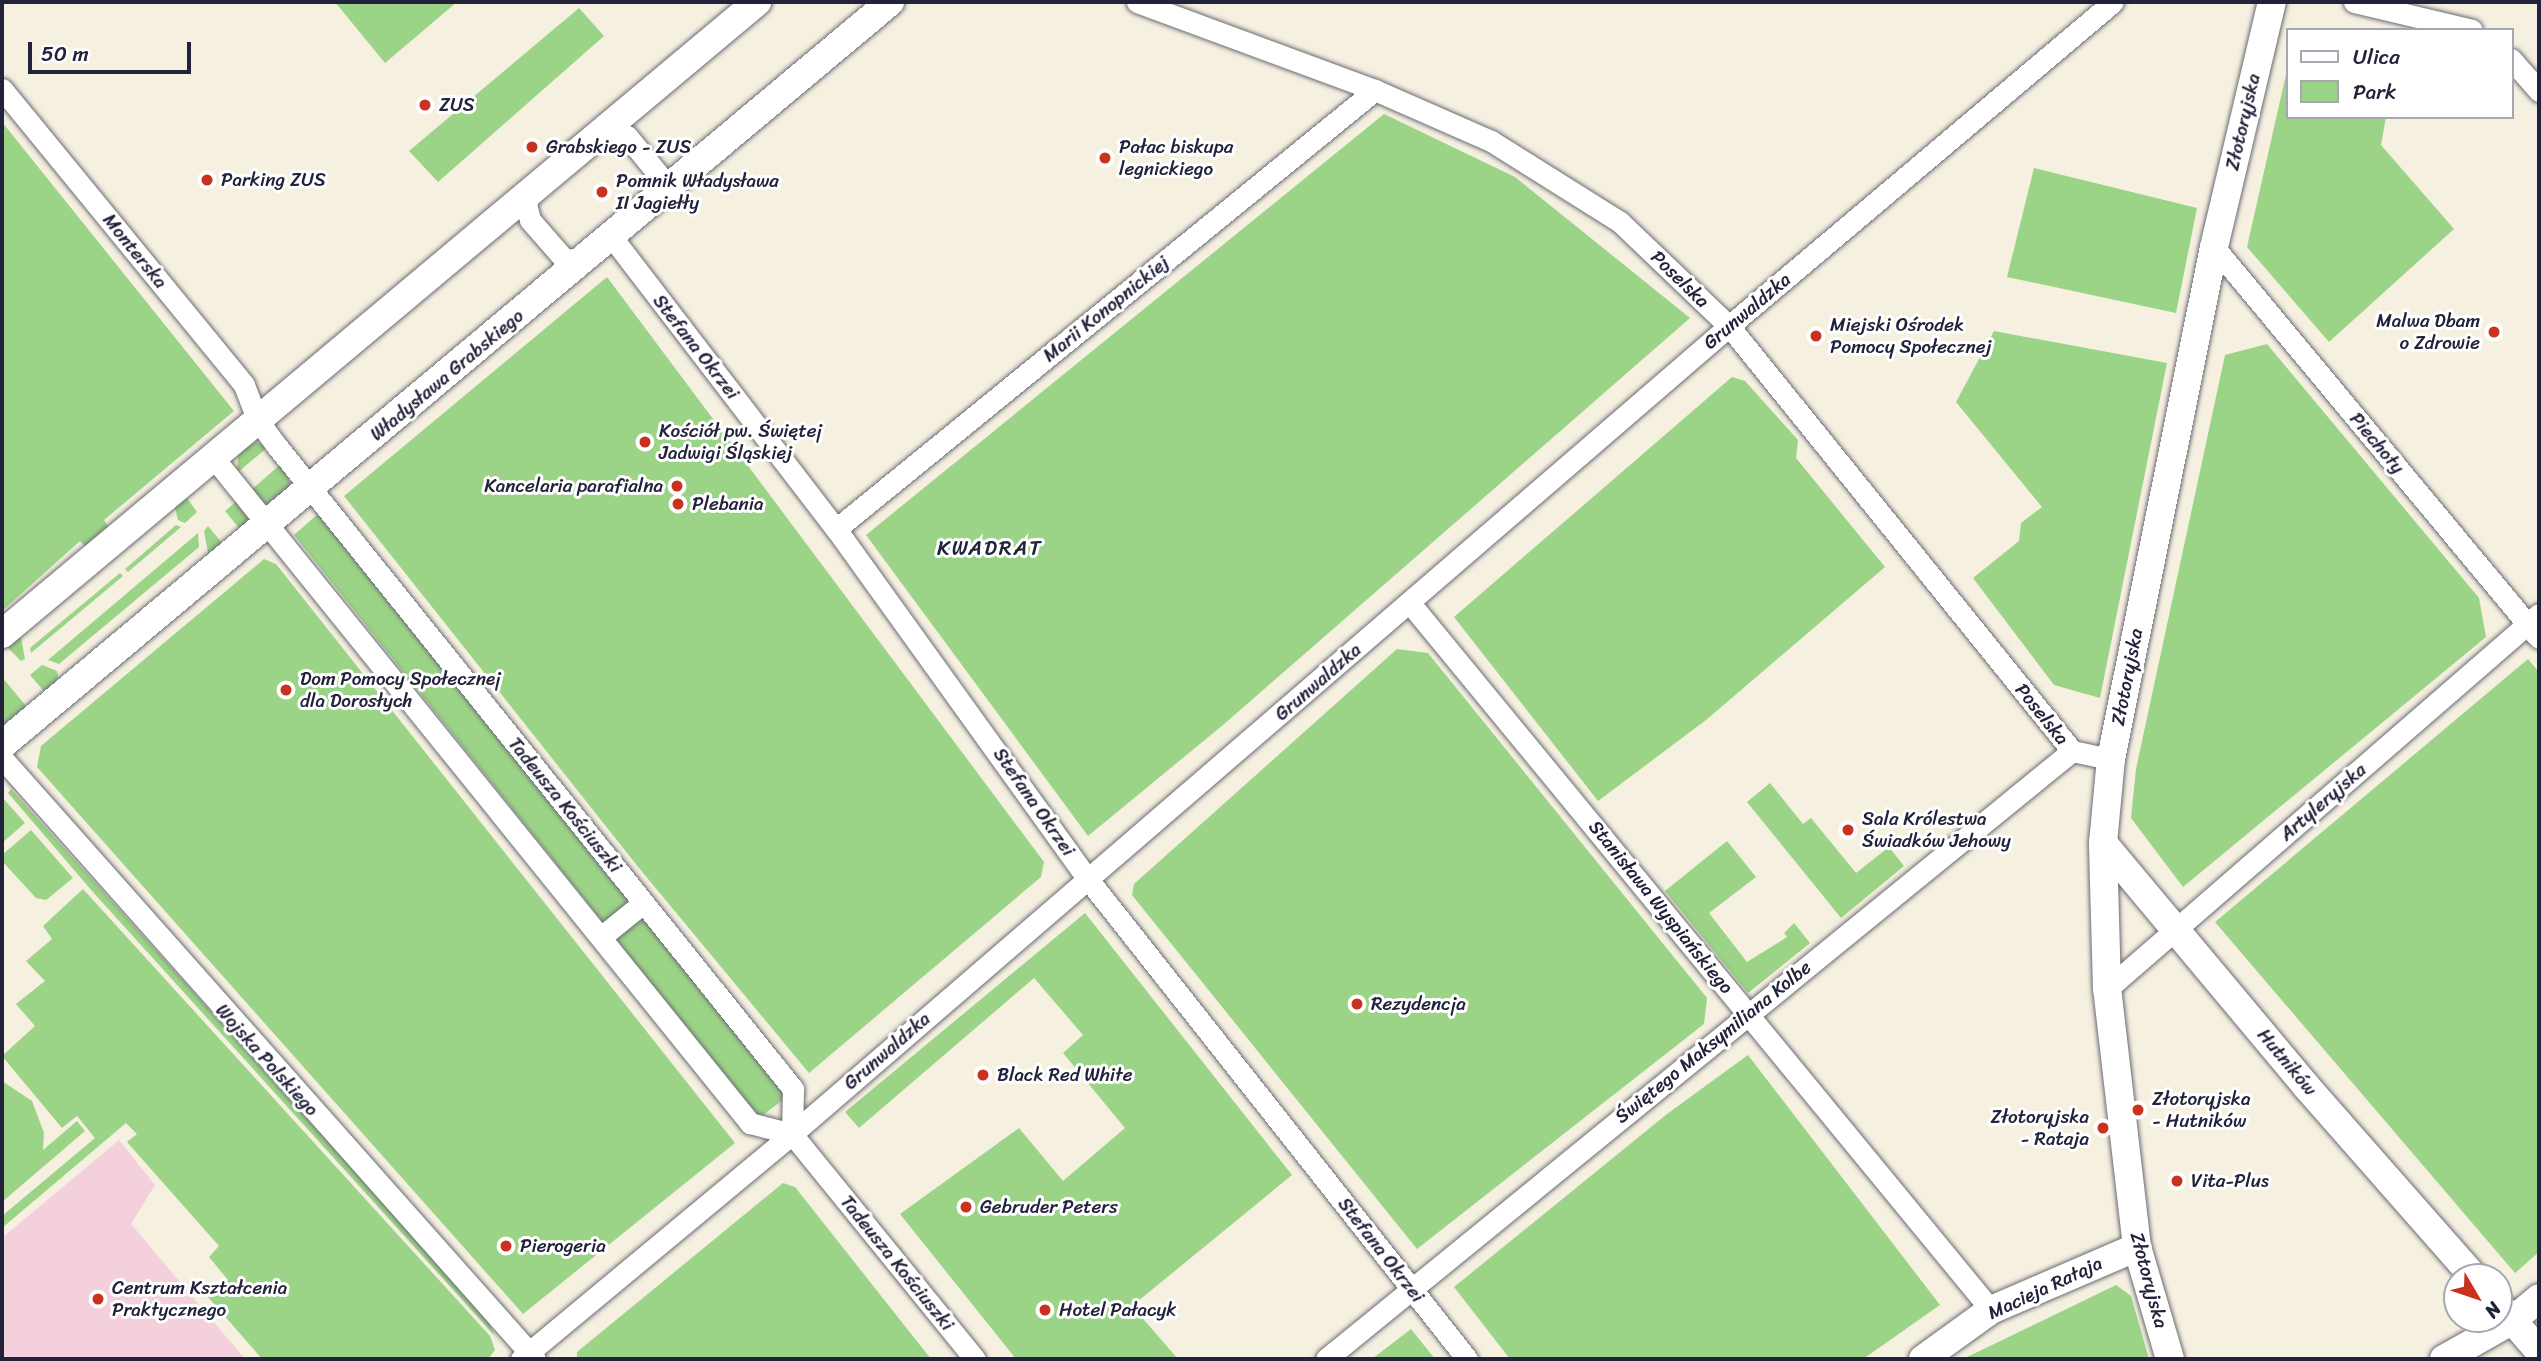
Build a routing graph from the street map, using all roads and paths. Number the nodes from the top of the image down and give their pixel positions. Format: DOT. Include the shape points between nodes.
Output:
graph roads {
  1 [pos="757,2"];
  2 [pos="890,2"];
  3 [pos="1137,2"];
  4 [pos="2113,2"];
  5 [pos="2272,2"];
  6 [pos="2354,2"];
  7 [pos="2464,28"];
  8 [pos="2513,61"];
  9 [pos="2,89"];
  10 [pos="1375,90"];
  11 [pos="2539,91"];
  12 [pos="604,130"];
  13 [pos="531,192"];
  14 [pos="660,196"];
  15 [pos="611,236"];
  16 [pos="2214,247"];
  17 [pos="583,260"];
  18 [pos="1729,326"];
  19 [pos="257,419"];
  20 [pos="213,457"];
  21 [pos="312,489"];
  22 [pos="268,526"];
  23 [pos="836,529"];
  24 [pos="1409,602"];
  25 [pos="2535,625"];
  26 [pos="2,634"];
  27 [pos="2,745"];
  28 [pos="2072,751"];
  29 [pos="2,758"];
  30 [pos="2110,759"];
  31 [pos="2103,844"];
  32 [pos="1087,878"];
  33 [pos="643,903"];
  34 [pos="2177,929"];
  35 [pos="601,937"];
  36 [pos="2107,989"];
  37 [pos="1748,1013"];
  38 [pos="792,1134"];
  39 [pos="2137,1247"];
  40 [pos="2462,1263"];
  41 [pos="1412,1289"];
  42 [pos="2539,1298"];
  43 [pos="1991,1310"];
  44 [pos="2513,1310"];
  45 [pos="2513,1321"];
  46 [pos="2479,1333"];
  47 [pos="2539,1351"];
  48 [pos="528,1357"];
  49 [pos="975,1359"];
  50 [pos="1326,1359"];
  51 [pos="1467,1359"];
  52 [pos="1923,1359"];
  53 [pos="2170,1359"];
  54 [pos="2444,1359"];
  1 -- 12 [label="street"];
  2 -- 14 [label="street, Władysława Grabskiego"];
  3 -- 10 [label="street, Poselska"];
  4 -- 18 [label="street, Grunwaldzka"];
  5 -- 16 [label="street, Złotoryjska"];
  6 -- 7 [label="street"];
  8 -- 11 [label="street"];
  9 -- 19 [label="street, Monterska" via="244,385"];
  10 -- 18 [label="street, Poselska" via="1491,141 1562,183 1620,222"];
  10 -- 23 [label="street, Marii Konopnickiej"];
  12 -- 13 [label="street"];
  12 -- 14 [label="street" via="627,136 663,180"];
  13 -- 17 [label="street" via="526,204 530,220 564,259"];
  13 -- 19 [label="street"];
  14 -- 15 [label="street, Władysława Grabskiego"];
  15 -- 17 [label="street, Władysława Grabskiego"];
  15 -- 23 [label="street, Stefana Okrzei"];
  16 -- 25 [label="street, Piechoty"];
  16 -- 30 [label="street, Złotoryjska"];
  17 -- 21 [label="street, Władysława Grabskiego"];
  18 -- 24 [label="street, Grunwaldzka"];
  18 -- 28 [label="street, Poselska"];
  19 -- 20 [label="street"];
  19 -- 21 [label="street, Tadeusza Kościuszki"];
  20 -- 22 [label="street"];
  20 -- 26 [label="street"];
  21 -- 22 [label="street, Władysława Grabskiego"];
  21 -- 33 [label="street, Tadeusza Kościuszki"];
  22 -- 27 [label="street, Władysława Grabskiego"];
  22 -- 35 [label="street"];
  23 -- 32 [label="street, Stefana Okrzei"];
  24 -- 32 [label="street, Grunwaldzka"];
  24 -- 37 [label="street, Stanisława Wyspiańskiego"];
  25 -- 34 [label="street, Artyleryjska"];
  28 -- 30 [label="street"];
  28 -- 37 [label="street, Świętego Maksymiliana Kolbe"];
  29 -- 48 [label="street, Wojska Polskiego"];
  30 -- 31 [label="street, Złotoryjska"];
  31 -- 34 [label="street, Hutników"];
  31 -- 36 [label="street, Złotoryjska"];
  32 -- 38 [label="street, Grunwaldzka"];
  32 -- 41 [label="street, Stefana Okrzei"];
  33 -- 35 [label="street"];
  33 -- 38 [label="street, Tadeusza Kościuszki" via="793,1089"];
  34 -- 36 [label="street, Artyleryjska"];
  34 -- 40 [label="street, Hutników" via="2306,1086"];
  35 -- 38 [label="street" via="750,1123"];
  36 -- 39 [label="street, Złotoryjska"];
  37 -- 41 [label="street, Świętego Maksymiliana Kolbe"];
  37 -- 43 [label="street, Stanisława Wyspiańskiego"];
  38 -- 48 [label="street, Grunwaldzka"];
  38 -- 49 [label="street, Tadeusza Kościuszki"];
  39 -- 43 [label="street, Macieja Rataja"];
  39 -- 53 [label="street, Złotoryjska"];
  41 -- 50 [label="street, Świętego Maksymiliana Kolbe"];
  41 -- 51 [label="street, Stefana Okrzei"];
  42 -- 44 [label="street"];
  43 -- 52 [label="street, Macieja Rataja"];
  45 -- 47 [label="street"];
  46 -- 54 [label="street"];
}
